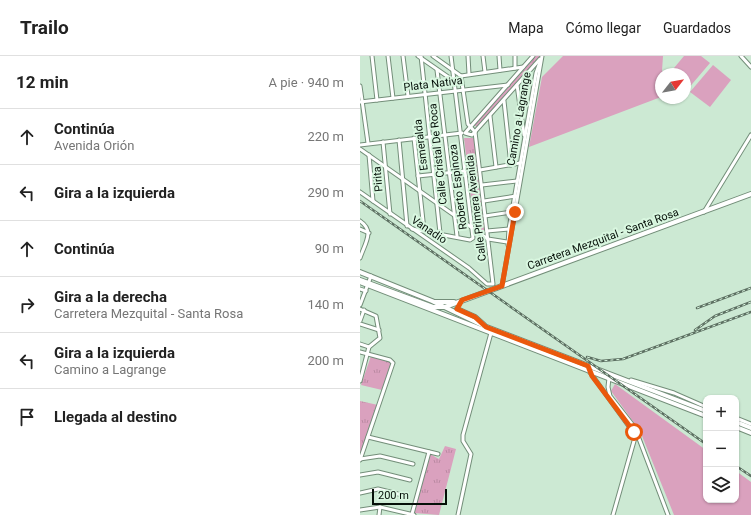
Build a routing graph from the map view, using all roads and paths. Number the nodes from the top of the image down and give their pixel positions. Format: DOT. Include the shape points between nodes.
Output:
graph roads {
  1 [pos="372,56"];
  2 [pos="388,56"];
  3 [pos="404,56"];
  4 [pos="433,56"];
  5 [pos="451,56"];
  6 [pos="468,56"];
  7 [pos="483,56"];
  8 [pos="499,56"];
  9 [pos="515,56"];
  10 [pos="533,56"];
  11 [pos="741,56"];
  12 [pos="420,57"];
  13 [pos="542,58"];
  14 [pos="524,67"];
  15 [pos="751,67"];
  16 [pos="516,68"];
  17 [pos="437,70"];
  18 [pos="453,70"];
  19 [pos="500,70"];
  20 [pos="485,72"];
  21 [pos="469,74"];
  22 [pos="461,76"];
  23 [pos="454,81"];
  24 [pos="508,85"];
  25 [pos="517,85"];
  26 [pos="360,86"];
  27 [pos="463,90"];
  28 [pos="455,91"];
  29 [pos="440,92"];
  30 [pos="424,94"];
  31 [pos="408,96"];
  32 [pos="393,98"];
  33 [pos="377,100"];
  34 [pos="504,101"];
  35 [pos="361,102"];
  36 [pos="490,116"];
  37 [pos="470,127"];
  38 [pos="475,132"];
  39 [pos="460,133"];
  40 [pos="465,133"];
  41 [pos="444,135"];
  42 [pos="751,135"];
  43 [pos="429,137"];
  44 [pos="414,138"];
  45 [pos="525,138"];
  46 [pos="399,140"];
  47 [pos="383,142"];
  48 [pos="368,143"];
  49 [pos="360,144"];
  50 [pos="360,149"];
  51 [pos="369,155"];
  52 [pos="520,163"];
  53 [pos="511,165"];
  54 [pos="386,166"];
  55 [pos="496,167"];
  56 [pos="480,170"];
  57 [pos="465,171"];
  58 [pos="449,173"];
  59 [pos="434,174"];
  60 [pos="418,176"];
  61 [pos="403,178"];
  62 [pos="517,180"];
  63 [pos="482,185"];
  64 [pos="419,189"];
  65 [pos="360,192"];
  66 [pos="751,194"];
  67 [pos="516,196"];
  68 [pos="373,201"];
  69 [pos="436,201"];
  70 [pos="484,201"];
  71 [pos="512,212"];
  72 [pos="704,212"];
  73 [pos="390,214"];
  74 [pos="454,214"];
  75 [pos="486,216"];
  76 [pos="360,221"];
  77 [pos="407,226"];
  78 [pos="471,226"];
  79 [pos="360,229"];
  80 [pos="412,229"];
  81 [pos="509,229"];
  82 [pos="424,230"];
  83 [pos="487,231"];
  84 [pos="369,233"];
  85 [pos="440,233"];
  86 [pos="456,236"];
  87 [pos="488,239"];
  88 [pos="509,243"];
  89 [pos="361,249"];
  90 [pos="360,258"];
  91 [pos="360,272"];
  92 [pos="371,276"];
  93 [pos="360,281"];
  94 [pos="494,282"];
  95 [pos="368,284"];
  96 [pos="502,286"];
  97 [pos="360,289"];
  98 [pos="366,291"];
  99 [pos="462,300"];
  100 [pos="432,301"];
  101 [pos="457,302"];
  102 [pos="360,305"];
  103 [pos="445,307"];
  104 [pos="360,309"];
  105 [pos="457,309"];
  106 [pos="364,310"];
  107 [pos="446,316"];
  108 [pos="460,316"];
  109 [pos="360,321"];
  110 [pos="360,324"];
  111 [pos="486,327"];
  112 [pos="379,330"];
  113 [pos="491,333"];
  114 [pos="360,344"];
  115 [pos="369,347"];
  116 [pos="360,352"];
  117 [pos="367,354"];
  118 [pos="588,368"];
  119 [pos="610,376"];
  120 [pos="624,380"];
  121 [pos="360,381"];
  122 [pos="620,382"];
  123 [pos="608,396"];
  124 [pos="703,406"];
  125 [pos="703,410"];
  126 [pos="703,415"];
  127 [pos="739,419"];
  128 [pos="739,423"];
  129 [pos="751,424"];
  130 [pos="739,428"];
  131 [pos="751,428"];
  132 [pos="751,433"];
  133 [pos="636,434"];
  134 [pos="368,437"];
  135 [pos="429,452"];
  136 [pos="438,454"];
  137 [pos="360,459"];
  138 [pos="413,464"];
  139 [pos="360,476"];
  140 [pos="410,480"];
  141 [pos="360,493"];
  142 [pos="406,496"];
  143 [pos="380,507"];
  144 [pos="360,510"];
  145 [pos="379,515"];
  146 [pos="413,515"];
  147 [pos="458,515"];
  148 [pos="613,515"];
  149 [pos="668,515"];
  1 -- 33 [label="street"];
  2 -- 32 [label="street"];
  3 -- 31 [label="street"];
  4 -- 18 [label="street"];
  5 -- 18 [label="street, Roberto Espinoza"];
  6 -- 21 [label="street"];
  7 -- 20 [label="street"];
  8 -- 19 [label="street"];
  9 -- 16 [label="street"];
  10 -- 14 [label="street"];
  11 -- 15 [label="street"];
  12 -- 17 [label="street"];
  12 -- 30 [label="street, Esmeralda"];
  13 -- 25 [label="street"];
  13 -- 45 [label="street, Camino a Lagrange" via="536,73"];
  13 -- 67 [label="street, Camino a Lagrange"];
  14 -- 16 [label="street"];
  14 -- 24 [label="street"];
  16 -- 19 [label="street"];
  17 -- 23 [label="street"];
  17 -- 29 [label="street, Calle Cristal De Roca"];
  18 -- 22 [label="street"];
  18 -- 23 [label="street, Roberto Espinoza"];
  19 -- 20 [label="street"];
  20 -- 21 [label="street"];
  21 -- 22 [label="street"];
  22 -- 27 [label="street"];
  23 -- 28 [label="street, Roberto Espinoza"];
  24 -- 27 [label="street, Plata Nativa"];
  24 -- 37 [label="street"];
  25 -- 34 [label="street"];
  25 -- 45 [label="street"];
  26 -- 35 [label="street"];
  27 -- 28 [label="street, Plata Nativa"];
  27 -- 37 [label="street"];
  28 -- 29 [label="street, Plata Nativa"];
  28 -- 39 [label="street, Roberto Espinoza"];
  29 -- 30 [label="street, Plata Nativa"];
  29 -- 41 [label="street, Calle Cristal De Roca"];
  30 -- 31 [label="street, Plata Nativa"];
  30 -- 43 [label="street, Esmeralda"];
  31 -- 32 [label="street, Plata Nativa"];
  32 -- 33 [label="street, Plata Nativa"];
  33 -- 35 [label="street, Plata Nativa"];
  34 -- 36 [label="street"];
  34 -- 53 [label="street"];
  35 -- 48 [label="street"];
  36 -- 38 [label="street"];
  36 -- 55 [label="street"];
  37 -- 38 [label="street"];
  37 -- 40 [label="street"];
  38 -- 40 [label="street" via="471,136"];
  38 -- 56 [label="street, Calle Primera Avenida"];
  39 -- 40 [label="street"];
  39 -- 41 [label="street"];
  39 -- 57 [label="street, Roberto Espinoza"];
  41 -- 43 [label="street"];
  41 -- 58 [label="street, Calle Cristal De Roca"];
  42 -- 72 [label="street"];
  43 -- 44 [label="street"];
  43 -- 59 [label="street, Esmeralda"];
  44 -- 46 [label="street"];
  44 -- 60 [label="street"];
  45 -- 52 [label="street, Camino a Lagrange"];
  46 -- 47 [label="street"];
  46 -- 61 [label="street"];
  47 -- 48 [label="street"];
  47 -- 54 [label="street, Pirita"];
  48 -- 49 [label="street"];
  50 -- 51 [label="street"];
  51 -- 54 [label="street"];
  51 -- 68 [label="street"];
  52 -- 53 [label="street"];
  52 -- 62 [label="street, Camino a Lagrange"];
  53 -- 55 [label="street"];
  54 -- 61 [label="street"];
  54 -- 73 [label="street, Pirita"];
  55 -- 56 [label="street"];
  56 -- 63 [label="street, Calle Primera Avenida"];
  57 -- 58 [label="street"];
  57 -- 78 [label="street, Roberto Espinoza"];
  58 -- 59 [label="street"];
  58 -- 74 [label="street, Calle Cristal De Roca"];
  59 -- 60 [label="street"];
  59 -- 69 [label="street, Esmeralda"];
  60 -- 64 [label="street"];
  61 -- 64 [label="street"];
  61 -- 77 [label="street"];
  62 -- 63 [label="street"];
  62 -- 67 [label="street, Camino a Lagrange"];
  63 -- 70 [label="street, Calle Primera Avenida"];
  64 -- 69 [label="street"];
  64 -- 82 [label="street"];
  65 -- 68 [label="street, Vanadio"];
  66 -- 72 [label="main road, Carretera Mezquital - Santa Rosa"];
  67 -- 70 [label="street"];
  67 -- 71 [label="street, Camino a Lagrange"];
  67 -- 88 [label="street, Camino a Lagrange"];
  68 -- 73 [label="street, Vanadio"];
  69 -- 74 [label="street"];
  69 -- 85 [label="street, Esmeralda"];
  70 -- 75 [label="street, Calle Primera Avenida"];
  71 -- 75 [label="street"];
  71 -- 81 [label="street, Camino a Lagrange"];
  72 -- 96 [label="main road, Carretera Mezquital - Santa Rosa"];
  73 -- 77 [label="street, Vanadio"];
  74 -- 78 [label="street"];
  74 -- 86 [label="street, Calle Cristal De Roca"];
  75 -- 83 [label="street, Calle Primera Avenida"];
  76 -- 84 [label="street" via="365,224"];
  77 -- 80 [label="street, Vanadio"];
  78 -- 86 [label="street, Roberto Espinoza" via="473,238 470,240"];
  78 -- 87 [label="street"];
  79 -- 84 [label="street"];
  80 -- 82 [label="street"];
  80 -- 94 [label="street, Vanadio" via="469,268 487,284 491,285"];
  81 -- 83 [label="street"];
  81 -- 88 [label="street, Camino a Lagrange"];
  82 -- 85 [label="street"];
  83 -- 87 [label="street, Calle Primera Avenida"];
  84 -- 89 [label="street"];
  85 -- 86 [label="street"];
  87 -- 88 [label="street"];
  87 -- 94 [label="street, Calle Primera Avenida"];
  88 -- 96 [label="street, Camino a Lagrange"];
  89 -- 90 [label="street"];
  91 -- 92 [label="main road"];
  92 -- 95 [label="street"];
  92 -- 100 [label="main road"];
  93 -- 95 [label="main road"];
  95 -- 98 [label="street"];
  95 -- 103 [label="main road" via="433,307"];
  95 -- 107 [label="main road"];
  96 -- 99 [label="main road, Carretera Mezquital - Santa Rosa"];
  97 -- 98 [label="street"];
  98 -- 102 [label="street"];
  99 -- 101 [label="main road, Carretera Mezquital - Santa Rosa"];
  99 -- 105 [label="main road"];
  100 -- 101 [label="main road"];
  100 -- 103 [label="main road"];
  101 -- 103 [label="main road, Carretera Mezquital - Santa Rosa"];
  103 -- 107 [label="main road"];
  103 -- 108 [label="main road"];
  104 -- 106 [label="street"];
  105 -- 108 [label="main road"];
  105 -- 111 [label="main road" via="475,317"];
  106 -- 109 [label="street"];
  106 -- 112 [label="street" via="376,316"];
  107 -- 113 [label="main road"];
  108 -- 111 [label="main road"];
  110 -- 112 [label="street"];
  111 -- 118 [label="main road"];
  112 -- 115 [label="street" via="380,339"];
  113 -- 118 [label="main road"];
  113 -- 147 [label="street" via="462,438 471,454"];
  114 -- 115 [label="street"];
  115 -- 117 [label="street"];
  116 -- 117 [label="street"];
  117 -- 121 [label="street"];
  117 -- 134 [label="street" via="390,360 393,364"];
  118 -- 119 [label="main road"];
  118 -- 123 [label="street"];
  119 -- 120 [label="main road"];
  119 -- 122 [label="main road"];
  119 -- 123 [label="street"];
  120 -- 122 [label="street"];
  120 -- 124 [label="street" via="660,388"];
  120 -- 125 [label="main road"];
  122 -- 126 [label="main road"];
  123 -- 133 [label="street" via="634,426"];
  127 -- 129 [label="street"];
  128 -- 131 [label="main road"];
  130 -- 132 [label="main road"];
  133 -- 148 [label="street"];
  133 -- 149 [label="street"];
  134 -- 135 [label="street"];
  134 -- 137 [label="street"];
  135 -- 136 [label="street"];
  135 -- 146 [label="street"];
  137 -- 138 [label="street" via="380,456"];
  139 -- 140 [label="street" via="378,472"];
  141 -- 142 [label="street" via="378,489"];
  143 -- 144 [label="street"];
  143 -- 145 [label="street"];
  143 -- 146 [label="street"];
}
